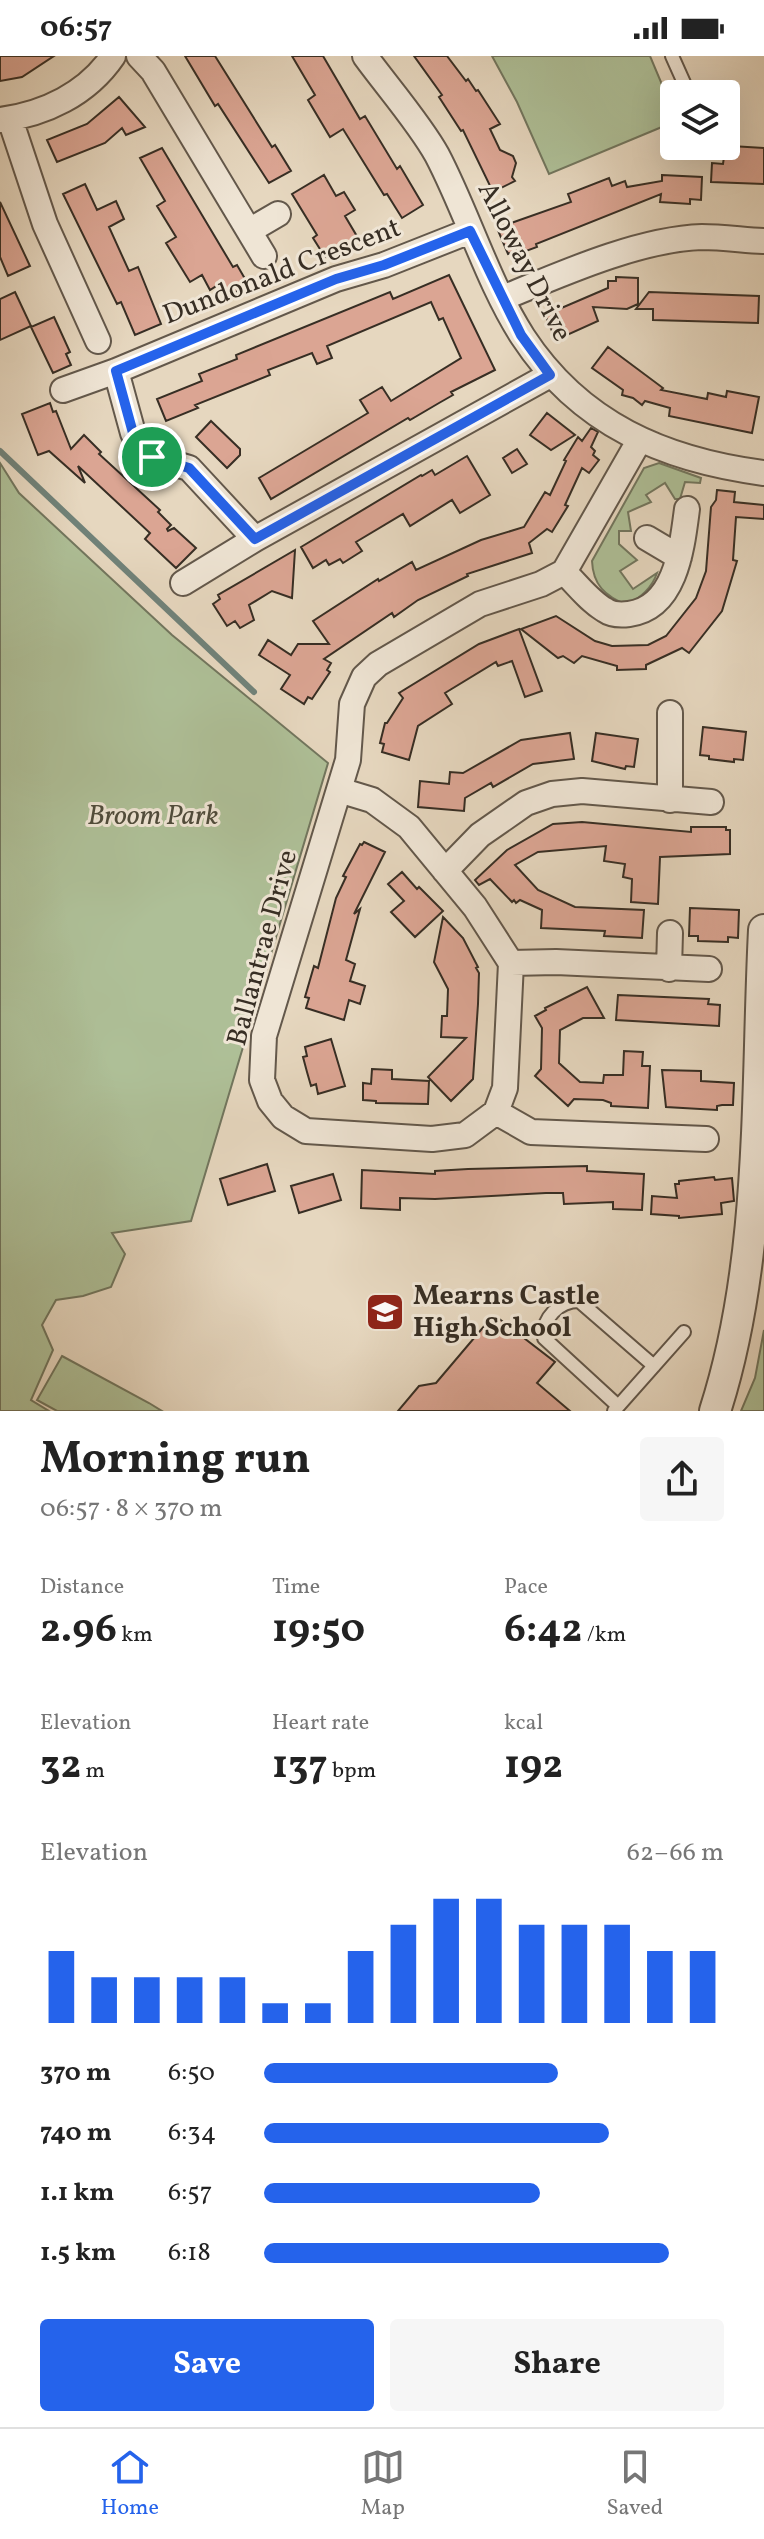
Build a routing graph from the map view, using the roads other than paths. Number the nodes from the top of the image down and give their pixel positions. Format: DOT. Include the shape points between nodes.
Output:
graph roads {
  1 [pos="113,56"];
  2 [pos="139,56"];
  3 [pos="365,56"];
  4 [pos="672,56"];
  5 [pos="683,80"];
  6 [pos="5,120"];
  7 [pos="278,214"];
  8 [pos="249,231"];
  9 [pos="470,231"];
  10 [pos="763,241"];
  11 [pos="264,256"];
  12 [pos="503,298"];
  13 [pos="98,341"];
  14 [pos="116,371"];
  15 [pos="550,375"];
  16 [pos="63,390"];
  17 [pos="639,441"];
  18 [pos="764,473"];
  19 [pos="687,509"];
  20 [pos="647,538"];
  21 [pos="255,539"];
  22 [pos="679,557"];
  23 [pos="564,572"];
  24 [pos="183,583"];
  25 [pos="670,713"];
  26 [pos="339,790"];
  27 [pos="670,800"];
  28 [pos="711,802"];
  29 [pos="445,871"];
  30 [pos="764,930"];
  31 [pos="670,933"];
  32 [pos="511,963"];
  33 [pos="669,969"];
  34 [pos="709,969"];
  35 [pos="762,1076"];
  36 [pos="496,1112"];
  37 [pos="706,1139"];
  38 [pos="684,1332"];
  39 [pos="654,1366"];
  40 [pos="616,1408"];
  41 [pos="715,1411"];
  1 -- 6 [label="street" via="63,102"];
  2 -- 8 [label="street"];
  3 -- 9 [label="street, Alloway Drive" via="435,152"];
  4 -- 5 [label="lane"];
  6 -- 13 [label="street"];
  7 -- 8 [label="street"];
  8 -- 11 [label="street"];
  9 -- 12 [label="street, Alloway Drive"];
  9 -- 14 [label="street, Dundonald Crescent" via="336,279"];
  10 -- 12 [label="street" via="700,237 663,242 588,264"];
  12 -- 15 [label="street, Alloway Drive"];
  14 -- 16 [label="street, Dundonald Crescent"];
  14 -- 21 [label="street" via="140,447 152,457 189,468"];
  15 -- 17 [label="street, Alloway Drive" via="599,417"];
  15 -- 21 [label="street"];
  17 -- 18 [label="street, Alloway Drive" via="722,467"];
  17 -- 23 [label="street"];
  19 -- 22 [label="street"];
  20 -- 22 [label="street"];
  21 -- 24 [label="street"];
  22 -- 23 [label="street" via="667,591 644,611 620,615 606,612"];
  23 -- 26 [label="street, Ballantrae Drive" via="480,604 364,677 352,704 348,760"];
  25 -- 27 [label="street"];
  26 -- 29 [label="street" via="372,800 409,827"];
  26 -- 36 [label="street, Ballantrae Drive" via="264,1036 262,1080 270,1101 306,1131 432,1139 465,1135"];
  27 -- 28 [label="street"];
  27 -- 29 [label="street" via="582,791 552,794 526,803 480,835"];
  29 -- 32 [label="street"];
  30 -- 35 [label="street"];
  31 -- 33 [label="street"];
  32 -- 33 [label="street"];
  32 -- 36 [label="street" via="505,1088"];
  33 -- 34 [label="street"];
  35 -- 41 [label="street" via="750,1252 731,1367"];
  36 -- 37 [label="street" via="531,1132"];
  38 -- 39 [label="lane"];
  39 -- 40 [label="lane"];
  39 -- 40 [label="lane" via="579,1301 568,1301 552,1313 543,1327 544,1338"];
}
